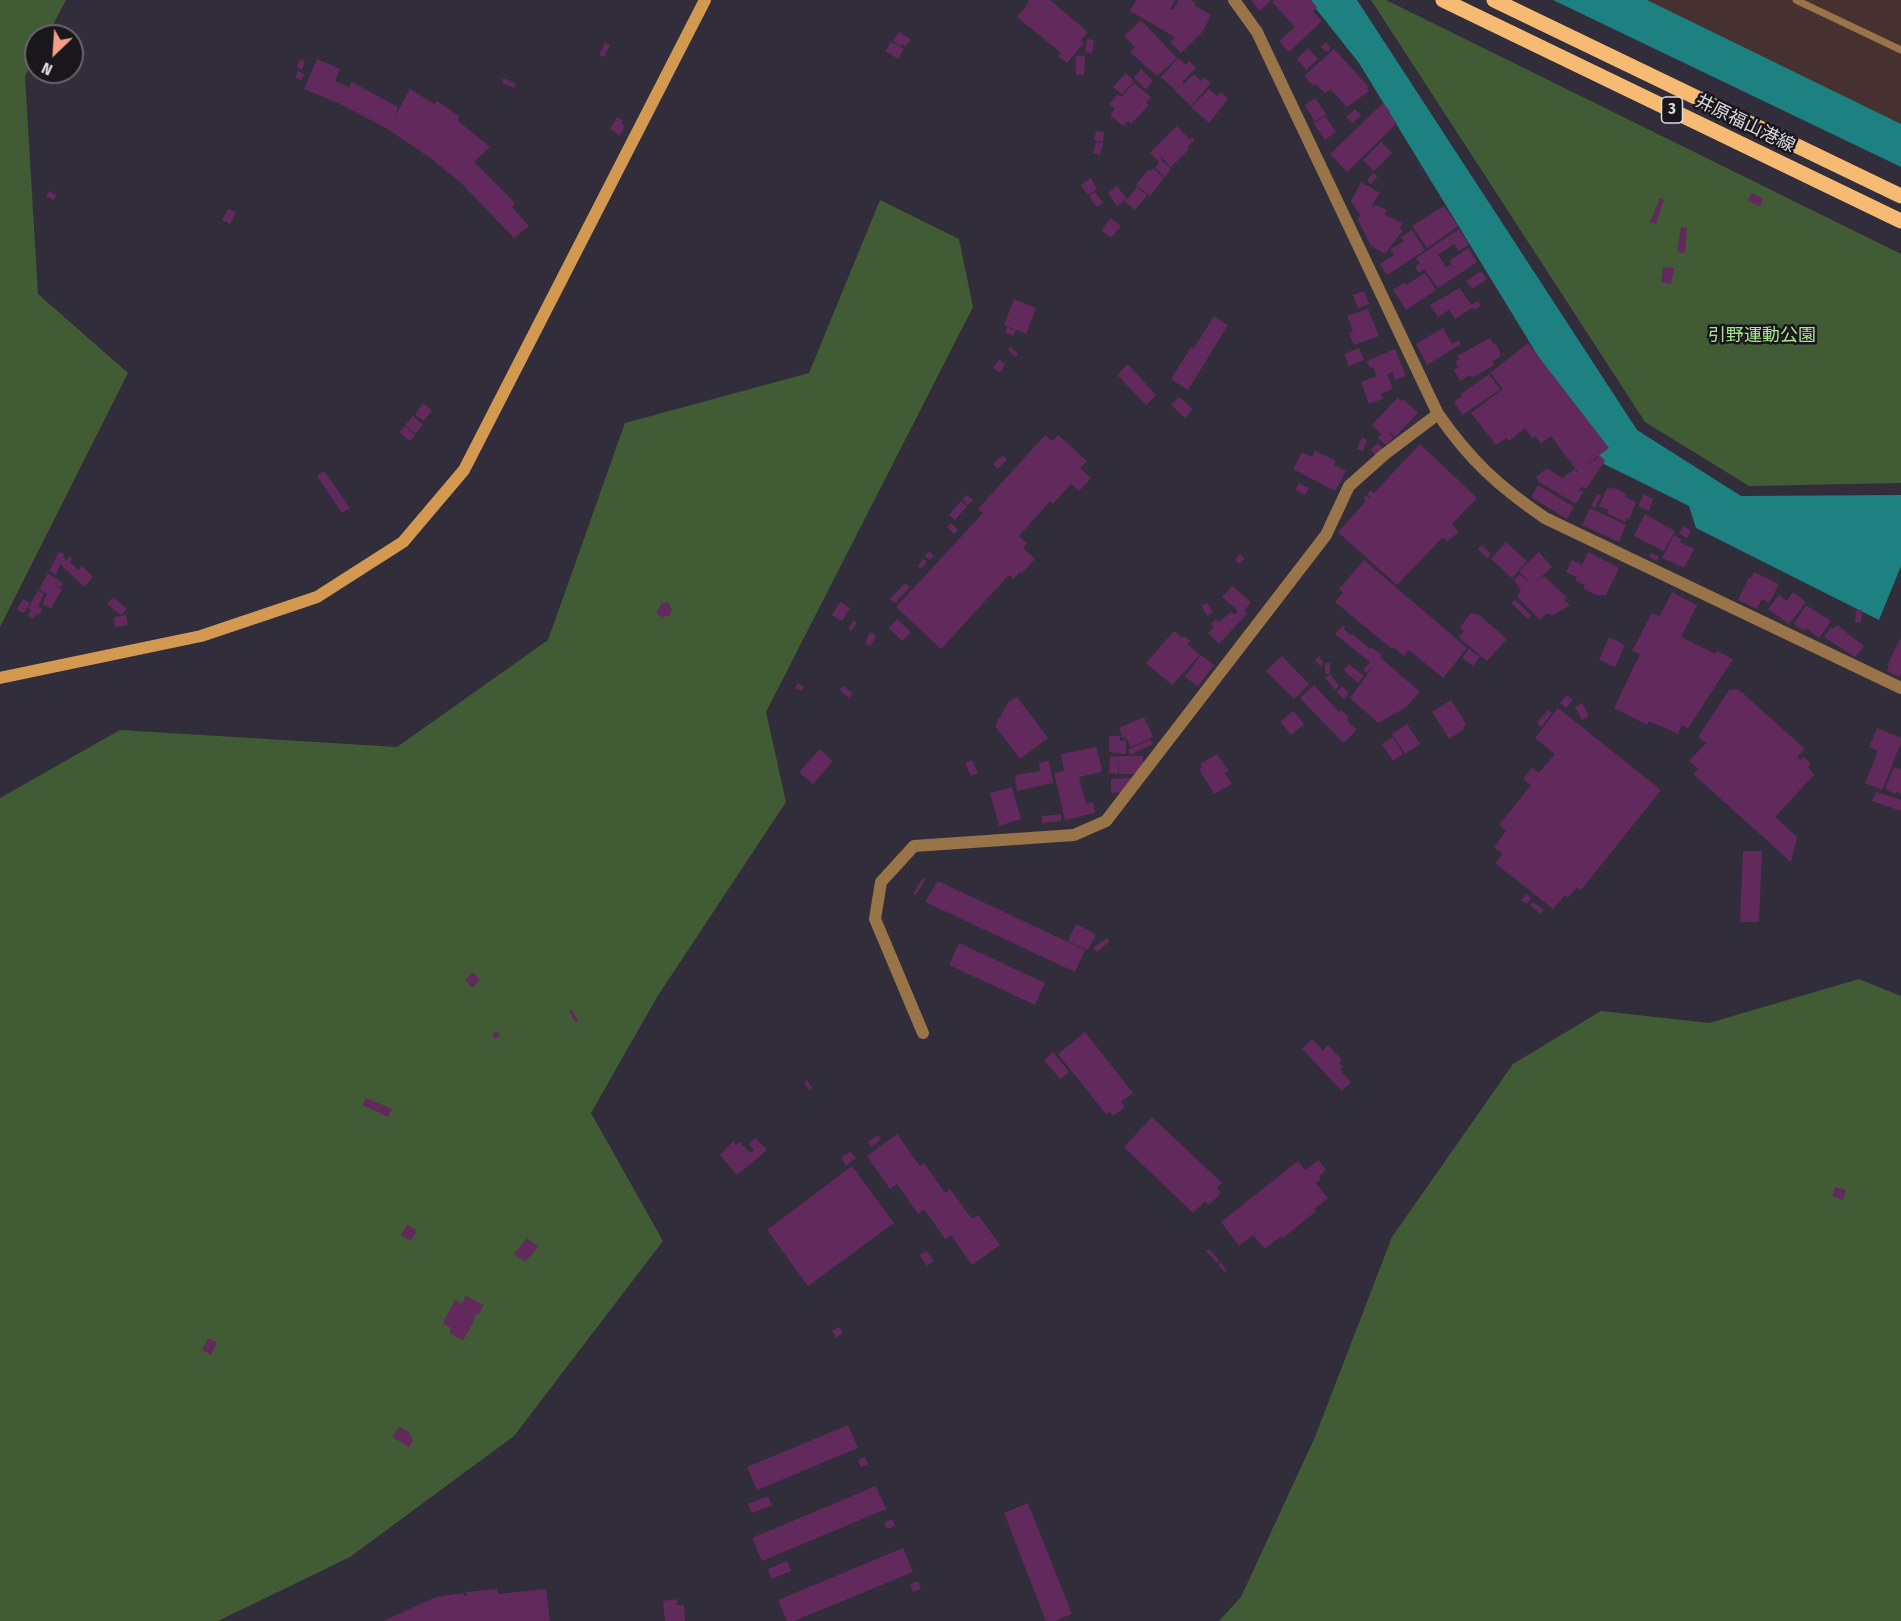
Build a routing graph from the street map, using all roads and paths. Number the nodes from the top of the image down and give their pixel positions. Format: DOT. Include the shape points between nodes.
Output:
graph roads {
  1 [pos="705,0"];
  2 [pos="1234,0"];
  3 [pos="1443,0"];
  4 [pos="1494,0"];
  5 [pos="1796,0"];
  6 [pos="1901,50"];
  7 [pos="1901,196"];
  8 [pos="1901,220"];
  9 [pos="1438,414"];
  10 [pos="0,678"];
  11 [pos="1901,688"];
  12 [pos="923,1033"];
  1 -- 10 [label="street" via="464,470 403,542 317,597 201,636"];
  2 -- 9 [label="street" via="1257,32"];
  3 -- 8 [label="main road, 井原福山港線 / 3"];
  4 -- 7 [label="main road, 井原福山港線 / 3"];
  5 -- 6 [label="lane"];
  9 -- 11 [label="street" via="1477,464 1508,493 1545,518"];
  9 -- 12 [label="street" via="1349,486 1326,535 1106,821 1074,835 914,846 881,882 875,919"];
}
